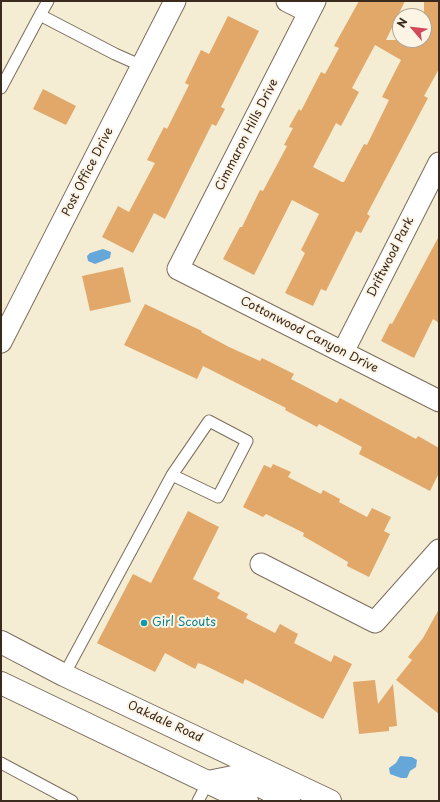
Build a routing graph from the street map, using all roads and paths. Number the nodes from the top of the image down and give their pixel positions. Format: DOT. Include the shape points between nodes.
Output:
graph roads {
  1 [pos="48,1"];
  2 [pos="175,1"];
  3 [pos="287,1"];
  4 [pos="312,6"];
  5 [pos="40,15"];
  6 [pos="142,66"];
  7 [pos="1,88"];
  8 [pos="439,163"];
  9 [pos="178,269"];
  10 [pos="1,342"];
  11 [pos="343,352"];
  12 [pos="439,401"];
  13 [pos="172,475"];
  14 [pos="439,550"];
  15 [pos="261,564"];
  16 [pos="1,642"];
  17 [pos="64,675"];
  18 [pos="1,683"];
  19 [pos="1,763"];
  20 [pos="203,792"];
  21 [pos="72,801"];
  22 [pos="247,801"];
  23 [pos="288,801"];
  24 [pos="330,801"];
  1 -- 5 [label="lane"];
  2 -- 6 [label="street, Post Office Drive"];
  3 -- 4 [label="street"];
  4 -- 9 [label="street, Cimmaron Hills Drive"];
  5 -- 6 [label="lane"];
  5 -- 7 [label="lane"];
  6 -- 10 [label="street, Post Office Drive"];
  8 -- 11 [label="street, Driftwood Park"];
  9 -- 11 [label="street, Cottonwood Canyon Drive"];
  11 -- 12 [label="street, Cottonwood Canyon Drive"];
  13 -- 13 [label="lane" via="210,421 247,441 218,497"];
  13 -- 17 [label="lane"];
  14 -- 15 [label="street" via="375,622"];
  16 -- 17 [label="main road, Oakdale Road"];
  17 -- 24 [label="main road, Oakdale Road"];
  18 -- 20 [label="main road"];
  19 -- 21 [label="lane"];
  20 -- 22 [label="main road"];
  20 -- 23 [label="main road" via="233,777 252,782"];
}
